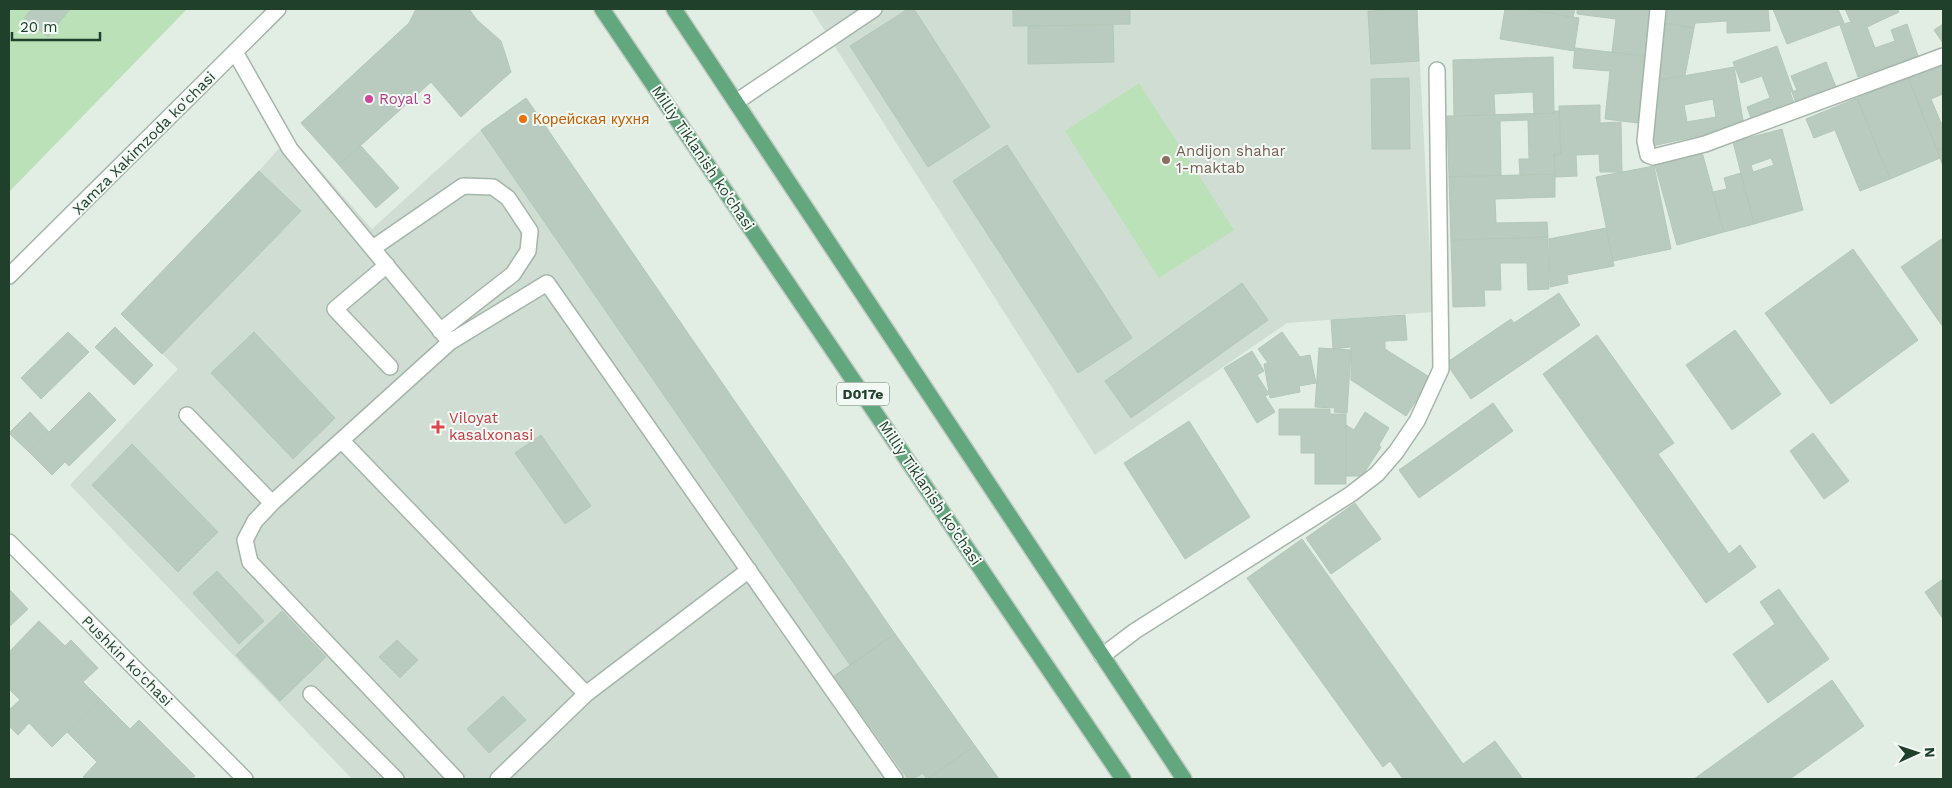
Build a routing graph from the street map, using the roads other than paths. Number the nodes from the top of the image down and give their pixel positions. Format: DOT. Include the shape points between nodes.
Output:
graph roads {
  1 [pos="278,9"];
  2 [pos="602,9"];
  3 [pos="674,9"];
  4 [pos="874,9"];
  5 [pos="1658,9"];
  6 [pos="235,52"];
  7 [pos="1943,56"];
  8 [pos="1437,70"];
  9 [pos="736,102"];
  10 [pos="373,248"];
  11 [pos="387,265"];
  12 [pos="9,276"];
  13 [pos="445,336"];
  14 [pos="390,367"];
  15 [pos="187,415"];
  16 [pos="342,441"];
  17 [pos="272,503"];
  18 [pos="9,542"];
  19 [pos="749,570"];
  20 [pos="1102,656"];
  21 [pos="311,694"];
  22 [pos="586,694"];
  23 [pos="245,779"];
  24 [pos="396,779"];
  25 [pos="456,779"];
  26 [pos="498,779"];
  27 [pos="895,779"];
  28 [pos="1124,779"];
  29 [pos="1184,779"];
  1 -- 6 [label="street, Xamza Xakimzoda ko'chasi"];
  2 -- 28 [label="main road, Milliy Tiklanish ko'chasi / D017e"];
  3 -- 9 [label="main road"];
  4 -- 9 [label="street"];
  5 -- 7 [label="street" via="1645,141 1648,155 1653,157 1705,144"];
  6 -- 10 [label="street" via="290,149"];
  6 -- 12 [label="street, Xamza Xakimzoda ko'chasi"];
  8 -- 20 [label="street" via="1441,369 1417,421 1377,474 1351,494 1135,631"];
  9 -- 20 [label="main road"];
  10 -- 11 [label="street"];
  10 -- 13 [label="street" via="463,186 493,187 508,198 530,231 528,251 513,274"];
  11 -- 13 [label="street"];
  11 -- 14 [label="street" via="335,310"];
  13 -- 16 [label="street"];
  13 -- 19 [label="street" via="548,283"];
  15 -- 17 [label="street"];
  16 -- 17 [label="street"];
  16 -- 22 [label="street"];
  17 -- 25 [label="street" via="255,521 245,540 250,562"];
  18 -- 23 [label="street, Pushkin ko'chasi"];
  19 -- 22 [label="street"];
  19 -- 27 [label="street"];
  20 -- 29 [label="main road"];
  21 -- 24 [label="street"];
  22 -- 26 [label="street"];
}
